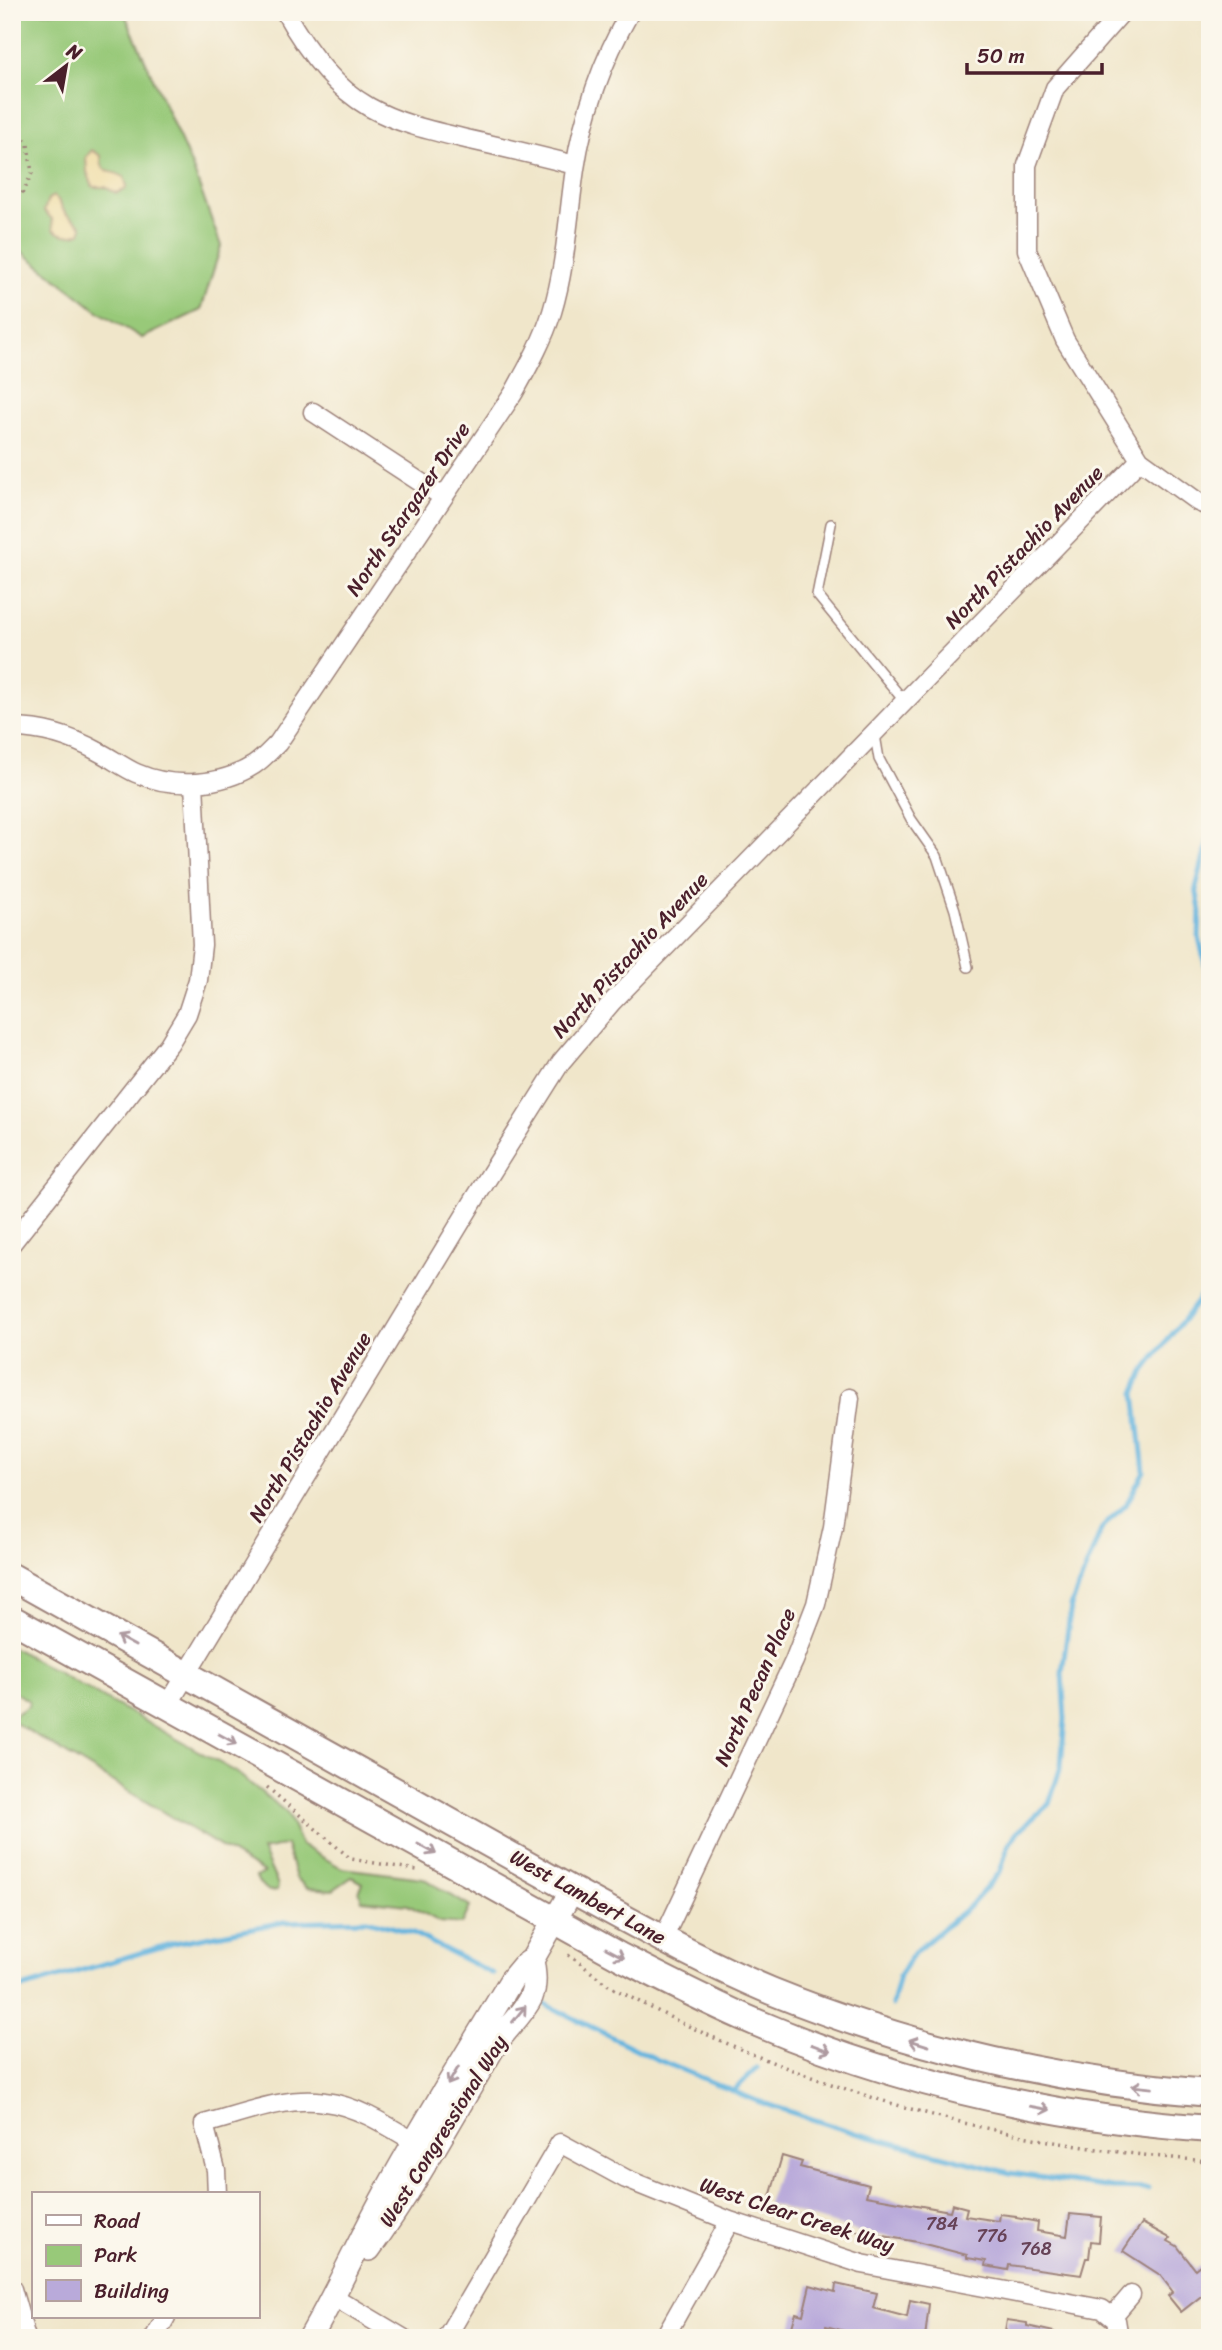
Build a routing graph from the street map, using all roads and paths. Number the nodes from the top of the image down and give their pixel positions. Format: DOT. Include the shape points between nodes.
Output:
graph roads {
  1 [pos="285,12"];
  2 [pos="630,12"];
  3 [pos="1122,12"];
  4 [pos="12,114"];
  5 [pos="575,164"];
  6 [pos="12,198"];
  7 [pos="313,412"];
  8 [pos="1140,460"];
  9 [pos="443,497"];
  10 [pos="1210,507"];
  11 [pos="831,524"];
  12 [pos="905,702"];
  13 [pos="12,728"];
  14 [pos="874,733"];
  15 [pos="194,783"];
  16 [pos="968,967"];
  17 [pos="12,1243"];
  18 [pos="850,1398"];
  19 [pos="12,1577"];
  20 [pos="12,1619"];
  21 [pos="186,1674"];
  22 [pos="168,1705"];
  23 [pos="267,1787"];
  24 [pos="420,1871"];
  25 [pos="572,1890"];
  26 [pos="555,1920"];
  27 [pos="663,1939"];
  28 [pos="1210,2093"];
  29 [pos="1210,2129"];
  30 [pos="423,2146"];
  31 [pos="217,2192"];
  32 [pos="730,2221"];
  33 [pos="12,2289"];
  34 [pos="1131,2295"];
  35 [pos="334,2297"];
  36 [pos="1112,2316"];
  37 [pos="165,2318"];
  38 [pos="26,2338"];
  39 [pos="154,2338"];
  40 [pos="310,2338"];
  41 [pos="402,2338"];
  42 [pos="446,2338"];
  43 [pos="664,2338"];
  44 [pos="1119,2338"];
  1 -- 5 [label="street" via="304,46 367,106 424,129"];
  2 -- 5 [label="street, North Stargazer Drive" via="602,70"];
  3 -- 8 [label="street" via="1055,88 1027,165 1027,250 1065,340"];
  4 -- 6 [label="path" via="28,145 32,173 22,194"];
  5 -- 9 [label="street, North Stargazer Drive" via="561,271 537,351"];
  7 -- 9 [label="street"];
  8 -- 10 [label="street"];
  8 -- 12 [label="street, North Pistachio Avenue"];
  9 -- 15 [label="street, North Stargazer Drive" via="278,743 231,776"];
  11 -- 12 [label="lane" via="817,595"];
  12 -- 14 [label="street, North Pistachio Avenue"];
  13 -- 15 [label="street, North Stargazer Drive" via="65,736 135,773 164,782"];
  14 -- 16 [label="lane" via="879,759 937,856"];
  14 -- 21 [label="street, North Pistachio Avenue" via="612,1002 561,1062"];
  15 -- 17 [label="street" via="202,945 198,981 187,1014 169,1044"];
  18 -- 27 [label="street, North Pecan Place" via="833,1527 816,1604 794,1661"];
  21 -- 19 [label="main road, West Lambert Lane, one-way"];
  20 -- 22 [label="main road, West Lambert Lane"];
  21 -- 22 [label="street, North Pistachio Avenue"];
  21 -- 25 [label="main road, West Lambert Lane"];
  22 -- 26 [label="main road, West Lambert Lane, one-way"];
  23 -- 24 [label="path" via="351,1859"];
  25 -- 26 [label="street, West Congressional Way"];
  25 -- 27 [label="main road, West Lambert Lane"];
  26 -- 29 [label="main road, West Lambert Lane, one-way" via="704,1999 868,2065 1033,2107"];
  26 -- 30 [label="street, West Congressional Way" via="532,1960 512,1979"];
  28 -- 27 [label="main road, West Lambert Lane, one-way" via="1075,2078 934,2047 770,1990"];
  30 -- 31 [label="street" via="354,2110 326,2102 292,2102 204,2124"];
  30 -- 35 [label="street, West Congressional Way" via="378,2206"];
  32 -- 36 [label="street, West Clear Creek Way" via="862,2264 1088,2305"];
  32 -- 42 [label="street, West Clear Creek Way" via="626,2179 560,2143"];
  32 -- 43 [label="street"];
  33 -- 38 [label="street"];
  34 -- 36 [label="street"];
  35 -- 40 [label="street, West Congressional Way"];
  35 -- 41 [label="street"];
  36 -- 44 [label="street"];
  37 -- 39 [label="street"];
}
